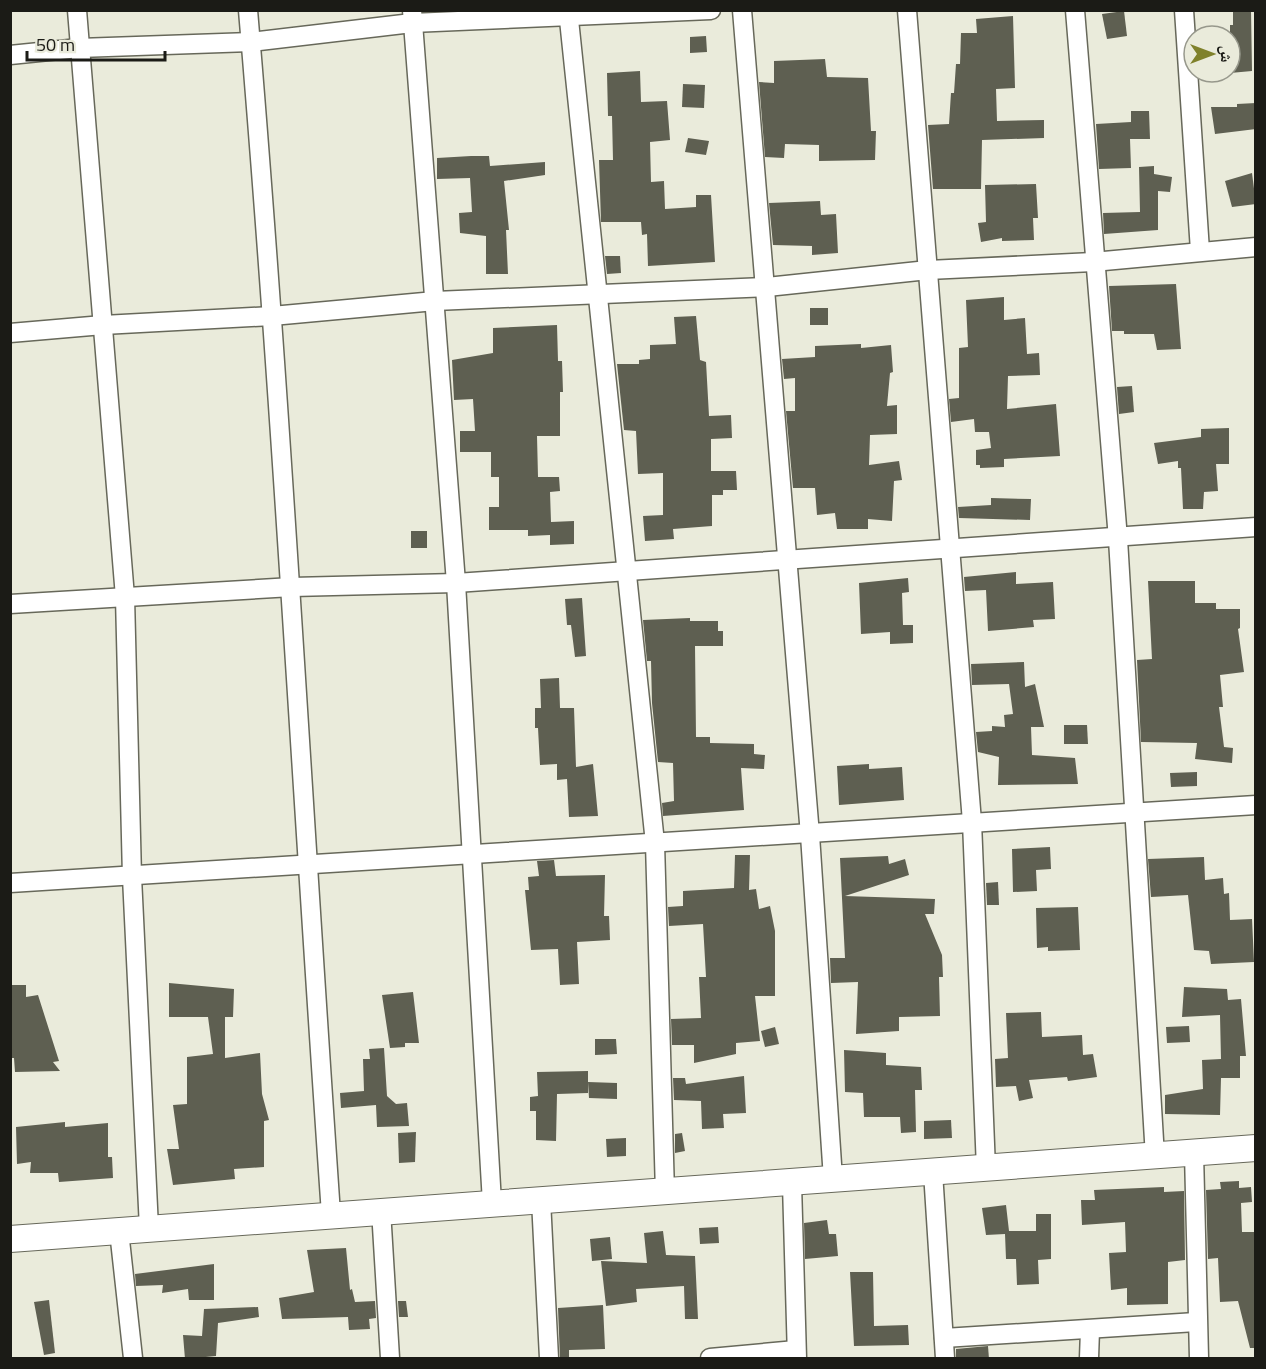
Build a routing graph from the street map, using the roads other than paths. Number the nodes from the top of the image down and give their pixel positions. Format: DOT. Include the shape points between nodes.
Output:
graph roads {
  1 [pos="77,10"];
  2 [pos="248,10"];
  3 [pos="711,10"];
  4 [pos="742,10"];
  5 [pos="908,10"];
  6 [pos="1075,10"];
  7 [pos="1184,10"];
  8 [pos="568,14"];
  9 [pos="412,17"];
  10 [pos="251,42"];
  11 [pos="79,48"];
  12 [pos="10,55"];
  13 [pos="1256,247"];
  14 [pos="1200,250"];
  15 [pos="1093,262"];
  16 [pos="928,270"];
  17 [pos="767,287"];
  18 [pos="599,294"];
  19 [pos="435,300"];
  20 [pos="272,316"];
  21 [pos="103,325"];
  22 [pos="10,333"];
  23 [pos="1256,528"];
  24 [pos="1118,539"];
  25 [pos="952,550"];
  26 [pos="788,558"];
  27 [pos="625,572"];
  28 [pos="456,583"];
  29 [pos="292,586"];
  30 [pos="125,597"];
  31 [pos="10,604"];
  32 [pos="1256,805"];
  33 [pos="1134,811"];
  34 [pos="972,822"];
  35 [pos="810,835"];
  36 [pos="655,843"];
  37 [pos="472,855"];
  38 [pos="307,866"];
  39 [pos="132,877"];
  40 [pos="10,883"];
  41 [pos="1256,1148"];
  42 [pos="1194,1153"];
  43 [pos="1155,1157"];
  44 [pos="986,1169"];
  45 [pos="933,1172"];
  46 [pos="832,1179"];
  47 [pos="792,1184"];
  48 [pos="665,1192"];
  49 [pos="541,1200"];
  50 [pos="492,1203"];
  51 [pos="381,1210"];
  52 [pos="331,1214"];
  53 [pos="149,1228"];
  54 [pos="119,1231"];
  55 [pos="10,1239"];
  56 [pos="1196,1322"];
  57 [pos="1090,1330"];
  58 [pos="944,1338"];
  59 [pos="796,1354"];
  60 [pos="133,1359"];
  61 [pos="390,1359"];
  62 [pos="549,1359"];
  63 [pos="710,1359"];
  64 [pos="945,1359"];
  65 [pos="1089,1359"];
  66 [pos="1199,1359"];
  1 -- 11 [label="street"];
  2 -- 10 [label="street"];
  3 -- 8 [label="street"];
  4 -- 17 [label="street"];
  5 -- 16 [label="street"];
  6 -- 15 [label="street"];
  7 -- 14 [label="street"];
  8 -- 9 [label="street"];
  8 -- 18 [label="street"];
  9 -- 10 [label="street"];
  9 -- 19 [label="street"];
  10 -- 11 [label="street"];
  10 -- 20 [label="street"];
  11 -- 12 [label="street"];
  11 -- 21 [label="street"];
  13 -- 14 [label="street"];
  14 -- 15 [label="street"];
  15 -- 16 [label="street"];
  15 -- 24 [label="street"];
  16 -- 17 [label="street"];
  16 -- 25 [label="street"];
  17 -- 18 [label="street"];
  17 -- 26 [label="street"];
  18 -- 19 [label="street"];
  18 -- 27 [label="street"];
  19 -- 20 [label="street"];
  19 -- 28 [label="street"];
  20 -- 21 [label="street"];
  20 -- 29 [label="street"];
  21 -- 22 [label="street"];
  21 -- 30 [label="street"];
  23 -- 24 [label="street"];
  24 -- 25 [label="street"];
  24 -- 33 [label="street"];
  25 -- 26 [label="street"];
  25 -- 34 [label="street"];
  26 -- 27 [label="street"];
  26 -- 35 [label="street"];
  27 -- 28 [label="street"];
  27 -- 36 [label="street"];
  28 -- 29 [label="street"];
  28 -- 37 [label="street"];
  29 -- 30 [label="street"];
  29 -- 38 [label="street"];
  30 -- 31 [label="street"];
  30 -- 39 [label="street"];
  32 -- 33 [label="street"];
  33 -- 34 [label="street"];
  33 -- 43 [label="street"];
  34 -- 35 [label="street"];
  34 -- 44 [label="street"];
  35 -- 36 [label="street"];
  35 -- 46 [label="street"];
  36 -- 37 [label="street"];
  36 -- 48 [label="street"];
  37 -- 38 [label="street"];
  37 -- 50 [label="street"];
  38 -- 39 [label="street"];
  38 -- 52 [label="street"];
  39 -- 40 [label="street"];
  39 -- 53 [label="street"];
  41 -- 42 [label="main road"];
  42 -- 43 [label="main road"];
  42 -- 56 [label="street"];
  43 -- 44 [label="main road"];
  44 -- 45 [label="main road"];
  45 -- 46 [label="main road"];
  45 -- 58 [label="street"];
  46 -- 47 [label="main road"];
  47 -- 48 [label="main road"];
  47 -- 59 [label="street"];
  48 -- 49 [label="main road"];
  49 -- 50 [label="main road"];
  49 -- 62 [label="street"];
  50 -- 51 [label="main road"];
  51 -- 52 [label="main road"];
  51 -- 61 [label="street"];
  52 -- 53 [label="main road"];
  53 -- 54 [label="main road"];
  54 -- 55 [label="main road"];
  54 -- 60 [label="street"];
  56 -- 57 [label="street"];
  56 -- 66 [label="street"];
  57 -- 58 [label="street"];
  57 -- 65 [label="street"];
  58 -- 64 [label="street"];
  59 -- 63 [label="street"];
}
